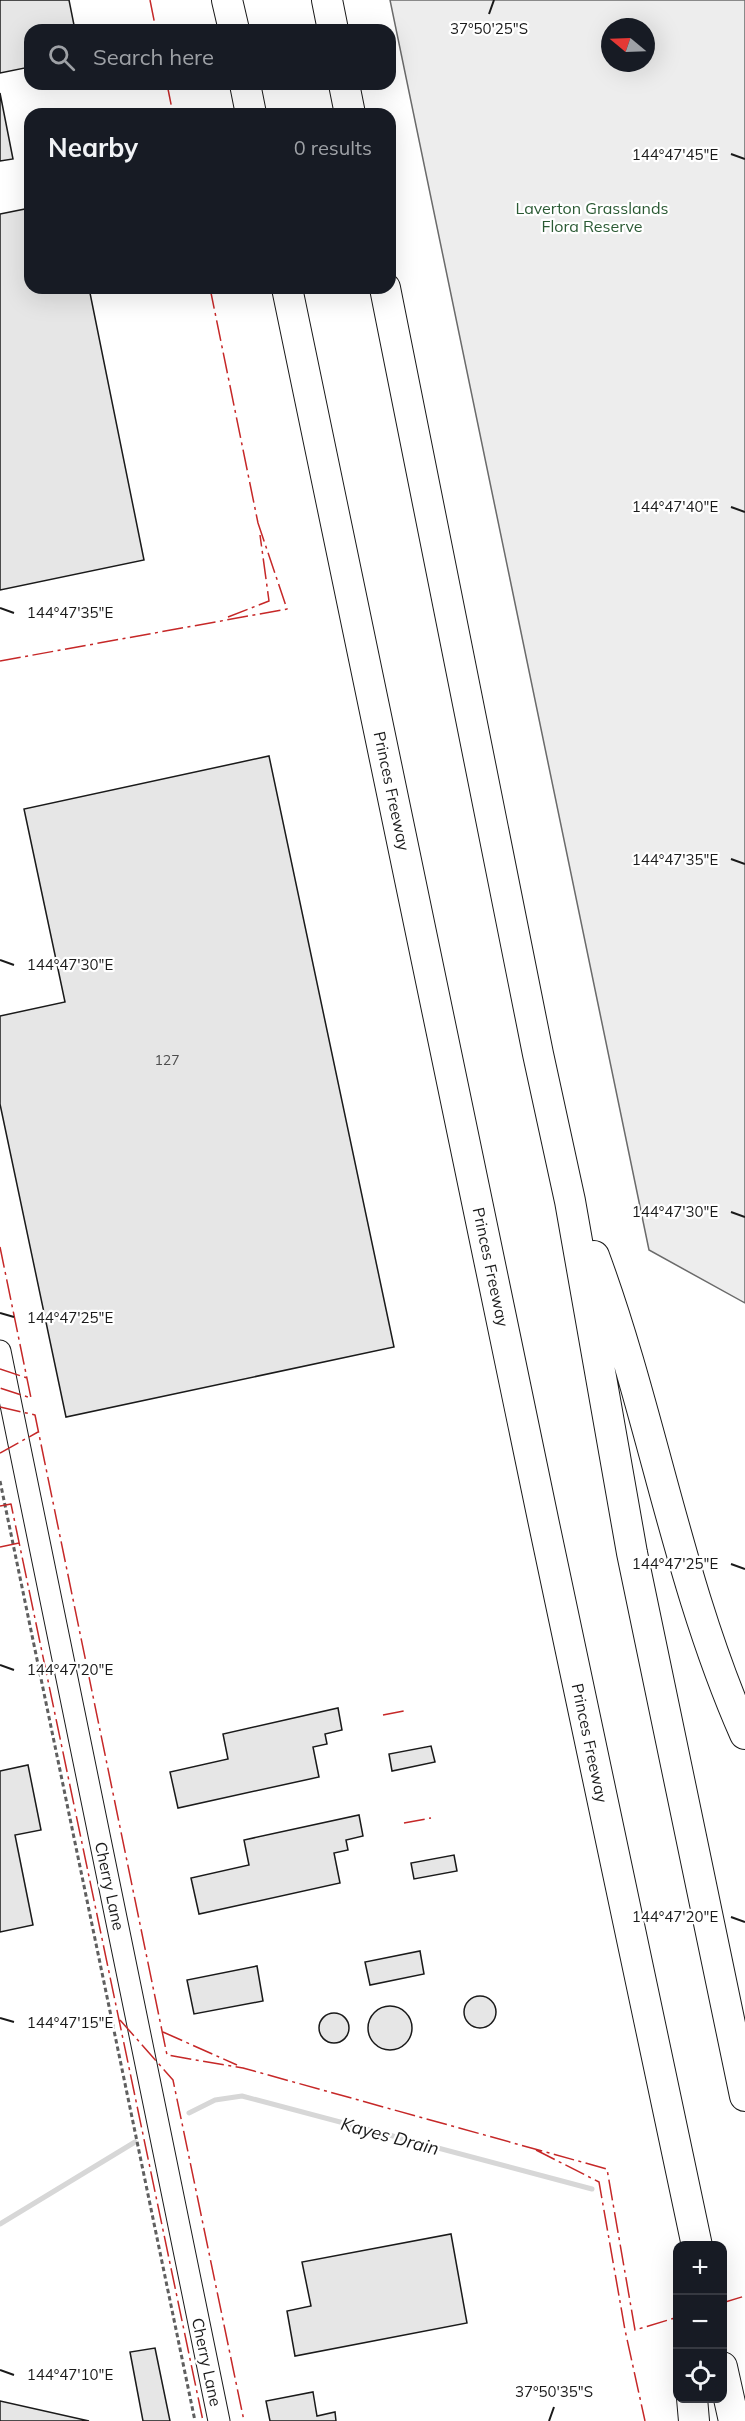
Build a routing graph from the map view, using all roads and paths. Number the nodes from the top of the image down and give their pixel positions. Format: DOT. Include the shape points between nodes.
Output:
graph roads {
  1 [pos="228,0"];
  2 [pos="327,0"];
  3 [pos="233,24"];
  4 [pos="332,24"];
  5 [pos="246,90"];
  6 [pos="345,90"];
  7 [pos="250,108"];
  8 [pos="349,108"];
  9 [pos="288,294"];
  10 [pos="386,294"];
  11 [pos="570,1201"];
  12 [pos="0,1352"];
  13 [pos="0,1481"];
  14 [pos="544,1524"];
  15 [pos="745,1734"];
  16 [pos="745,2096"];
  17 [pos="675,2241"];
  18 [pos="696,2241"];
  19 [pos="727,2387"];
  20 [pos="692,2403"];
  21 [pos="195,2421"];
  22 [pos="219,2421"];
  23 [pos="694,2421"];
  24 [pos="734,2421"];
  1 -- 3 [label="highway"];
  2 -- 4 [label="highway"];
  5 -- 7 [label="highway"];
  6 -- 8 [label="highway"];
  9 -- 14 [label="highway, Princes Freeway"];
  10 -- 11 [label="highway"];
  11 -- 15 [label="highway" via="616,1316 693,1593"];
  11 -- 16 [label="highway" via="632,1553"];
  12 -- 22 [label="street, Cherry Lane"];
  13 -- 21 [label="path"];
  14 -- 17 [label="highway"];
  14 -- 18 [label="highway, Princes Freeway"];
  19 -- 24 [label="highway"];
  20 -- 23 [label="highway"];
}
